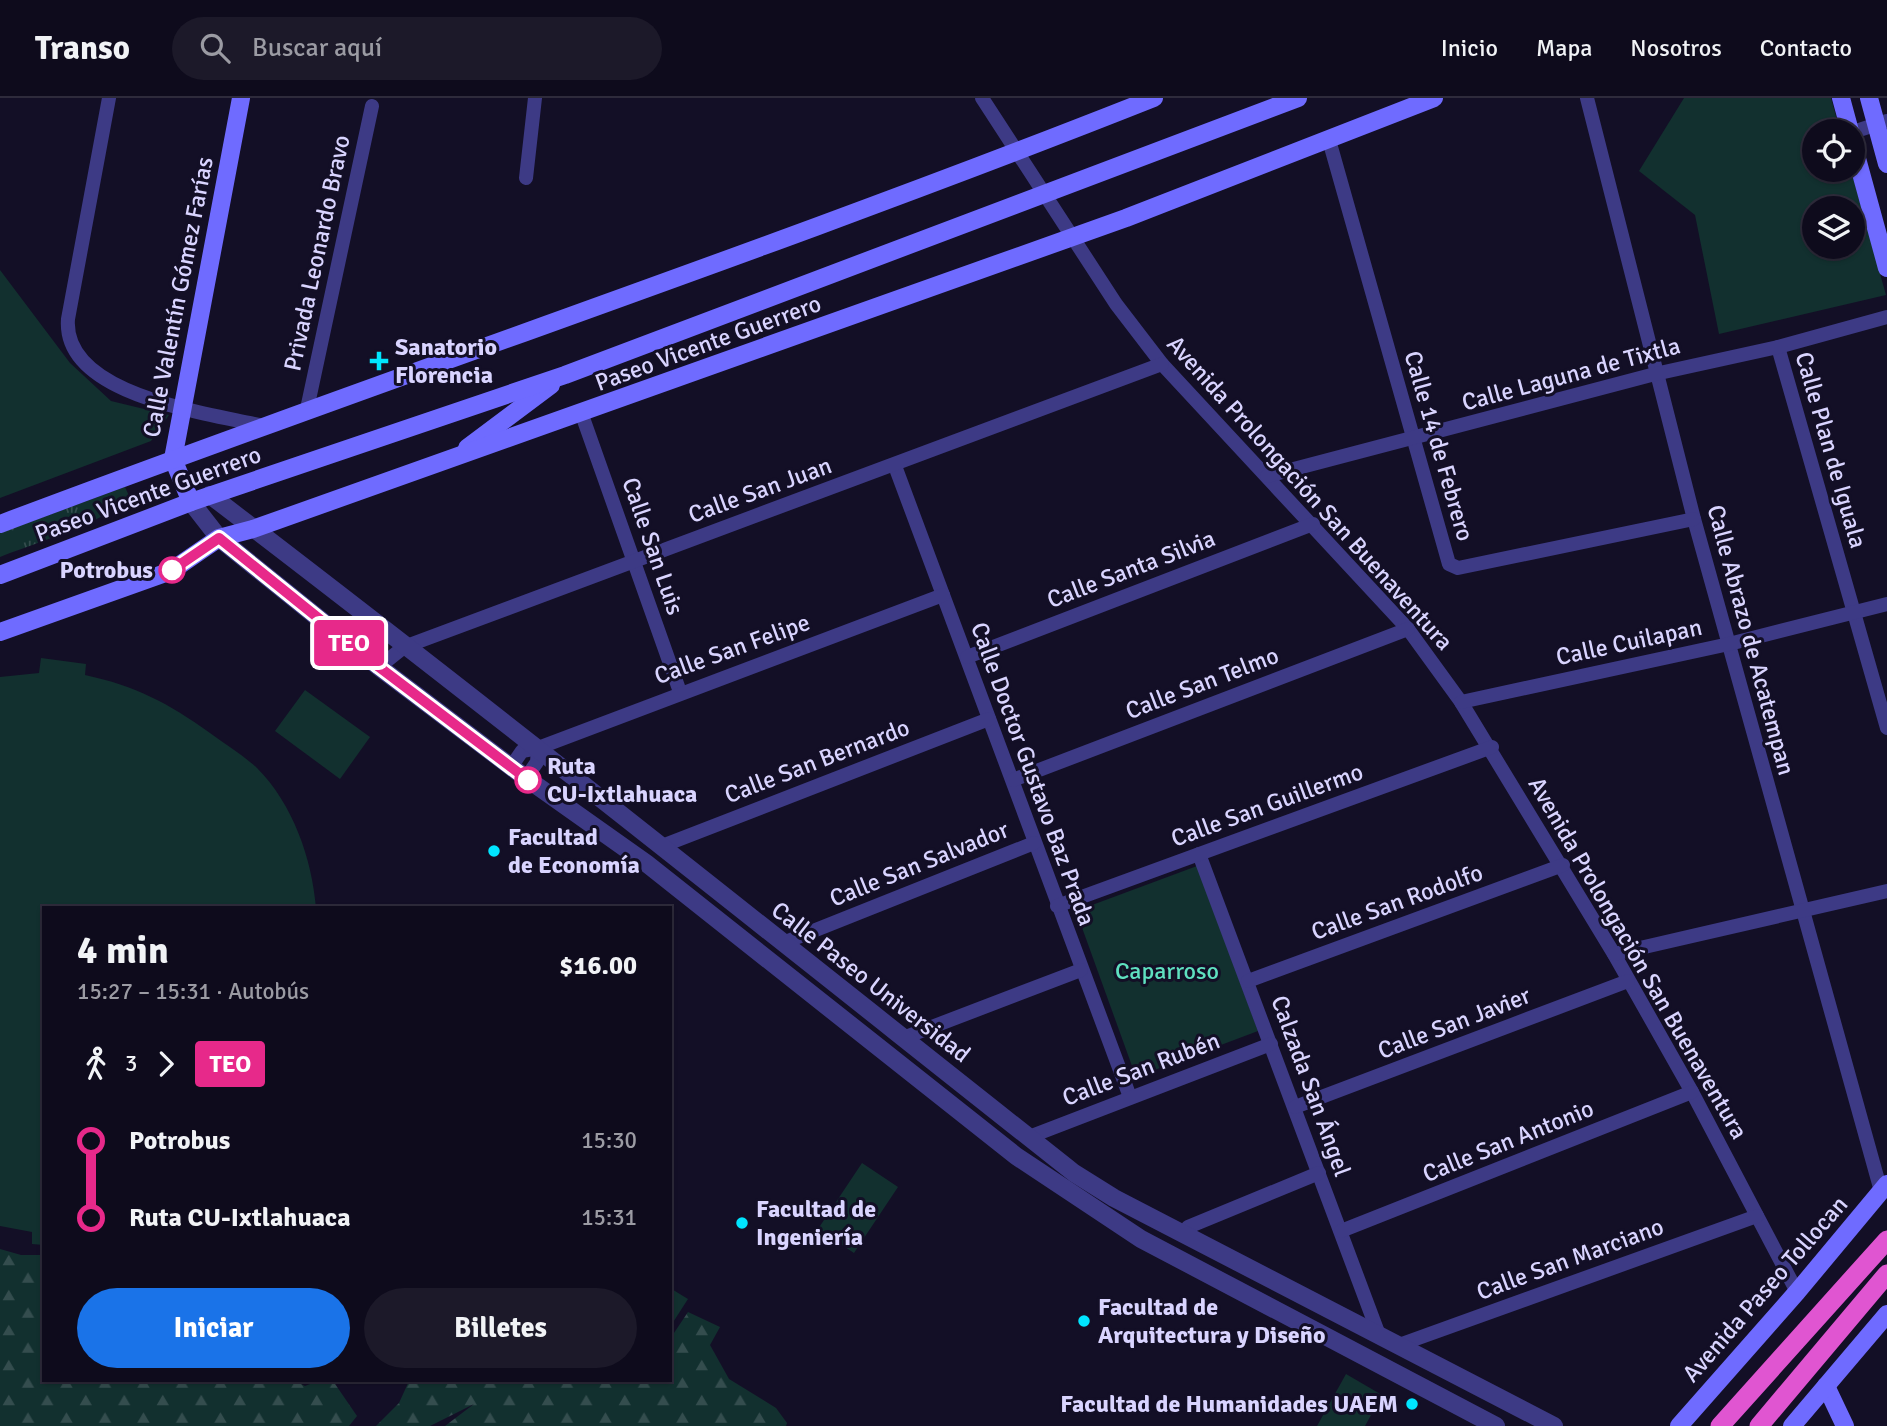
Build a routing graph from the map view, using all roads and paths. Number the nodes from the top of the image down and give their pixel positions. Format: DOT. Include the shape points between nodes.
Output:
graph roads {
  1 [pos="108,98"];
  2 [pos="241,98"];
  3 [pos="535,98"];
  4 [pos="982,98"];
  5 [pos="1154,98"];
  6 [pos="1298,98"];
  7 [pos="1434,98"];
  8 [pos="1587,98"];
  9 [pos="1841,98"];
  10 [pos="1869,98"];
  11 [pos="372,106"];
  12 [pos="1848,119"];
  13 [pos="1881,122"];
  14 [pos="1329,140"];
  15 [pos="1018,152"];
  16 [pos="1887,164"];
  17 [pos="526,178"];
  18 [pos="1863,182"];
  19 [pos="1043,193"];
  20 [pos="1071,236"];
  21 [pos="1887,268"];
  22 [pos="1887,317"];
  23 [pos="1778,347"];
  24 [pos="1162,364"];
  25 [pos="1655,374"];
  26 [pos="565,375"];
  27 [pos="181,406"];
  28 [pos="307,409"];
  29 [pos="582,415"];
  30 [pos="262,426"];
  31 [pos="1413,440"];
  32 [pos="453,457"];
  33 [pos="173,459"];
  34 [pos="895,466"];
  35 [pos="1267,476"];
  36 [pos="210,495"];
  37 [pos="191,502"];
  38 [pos="1694,519"];
  39 [pos="0,524"];
  40 [pos="1313,524"];
  41 [pos="253,529"];
  42 [pos="219,538"];
  43 [pos="634,559"];
  44 [pos="0,575"];
  45 [pos="943,595"];
  46 [pos="1887,604"];
  47 [pos="1854,612"];
  48 [pos="1408,629"];
  49 [pos="0,632"];
  50 [pos="1729,644"];
  51 [pos="404,647"];
  52 [pos="967,657"];
  53 [pos="379,667"];
  54 [pos="680,692"];
  55 [pos="1461,702"];
  56 [pos="989,719"];
  57 [pos="1887,728"];
  58 [pos="1492,747"];
  59 [pos="538,748"];
  60 [pos="511,766"];
  61 [pos="526,779"];
  62 [pos="1013,780"];
  63 [pos="1034,843"];
  64 [pos="662,846"];
  65 [pos="1199,854"];
  66 [pos="1563,865"];
  67 [pos="1887,891"];
  68 [pos="1057,906"];
  69 [pos="1801,912"];
  70 [pos="783,943"];
  71 [pos="1614,954"];
  72 [pos="1081,970"];
  73 [pos="1248,981"];
  74 [pos="1628,981"];
  75 [pos="903,1038"];
  76 [pos="1270,1044"];
  77 [pos="1692,1092"];
  78 [pos="1130,1097"];
  79 [pos="1295,1107"];
  80 [pos="1029,1137"];
  81 [pos="1319,1173"];
  82 [pos="1884,1188"];
  83 [pos="1757,1216"];
  84 [pos="1188,1227"];
  85 [pos="1341,1231"];
  86 [pos="1887,1240"];
  87 [pos="1887,1274"];
  88 [pos="1797,1292"];
  89 [pos="1887,1314"];
  90 [pos="1379,1335"];
  91 [pos="1399,1345"];
  92 [pos="1468,1381"];
  93 [pos="1826,1386"];
  94 [pos="1511,1403"];
  95 [pos="1458,1405"];
  96 [pos="1497,1426"];
  97 [pos="1554,1426"];
  98 [pos="1679,1426"];
  99 [pos="1720,1426"];
  100 [pos="1759,1426"];
  101 [pos="1792,1426"];
  102 [pos="1845,1426"];
  1 -- 27 [label="street" via="69,337 106,382 139,397"];
  2 -- 27 [label="main road, Calle Valentín Gómez Farías"];
  3 -- 17 [label="street"];
  4 -- 15 [label="street, Avenida Prolongación San Buenaventura"];
  5 -- 15 [label="main road, Paseo Vicente Guerrero"];
  6 -- 19 [label="main road, Paseo Vicente Guerrero"];
  7 -- 14 [label="main road, Paseo Vicente Guerrero"];
  8 -- 25 [label="street, Calle Abrazo de Acatempan"];
  9 -- 12 [label="main road"];
  10 -- 13 [label="main road"];
  11 -- 28 [label="street, Privada Leonardo Bravo"];
  13 -- 16 [label="main road"];
  14 -- 20 [label="main road, Paseo Vicente Guerrero"];
  14 -- 31 [label="street, Calle 14 de Febrero"];
  15 -- 19 [label="street, Avenida Prolongación San Buenaventura"];
  15 -- 28 [label="main road, Paseo Vicente Guerrero"];
  18 -- 21 [label="main road"];
  19 -- 20 [label="street, Avenida Prolongación San Buenaventura"];
  19 -- 26 [label="main road, Paseo Vicente Guerrero"];
  20 -- 24 [label="street, Avenida Prolongación San Buenaventura"];
  20 -- 29 [label="main road, Paseo Vicente Guerrero"];
  22 -- 23 [label="street, Calle Laguna de Tixtla"];
  23 -- 25 [label="street, Calle Laguna de Tixtla"];
  23 -- 47 [label="street, Calle Plan de Iguala"];
  24 -- 34 [label="street, Calle San Juan"];
  24 -- 35 [label="street, Avenida Prolongación San Buenaventura"];
  25 -- 31 [label="street, Calle Laguna de Tixtla"];
  25 -- 38 [label="street, Calle Abrazo de Acatempan"];
  26 -- 32 [label="main road"];
  26 -- 36 [label="main road, Paseo Vicente Guerrero"];
  27 -- 30 [label="street"];
  27 -- 33 [label="main road, Calle Valentín Gómez Farías"];
  28 -- 30 [label="main road, Paseo Vicente Guerrero"];
  29 -- 32 [label="main road, Paseo Vicente Guerrero"];
  29 -- 43 [label="street, Calle San Luis"];
  30 -- 33 [label="main road, Paseo Vicente Guerrero"];
  31 -- 35 [label="street, Calle Laguna de Tixtla"];
  31 -- 38 [label="street, Calle 14 de Febrero" via="1449,564 1454,568"];
  32 -- 41 [label="main road, Paseo Vicente Guerrero"];
  33 -- 37 [label="main road, Calle Valentín Gómez Farías"];
  33 -- 39 [label="main road, Paseo Vicente Guerrero"];
  34 -- 43 [label="street, Calle San Juan"];
  34 -- 45 [label="street, Calle Doctor Gustavo Baz Prada"];
  35 -- 40 [label="street, Avenida Prolongación San Buenaventura"];
  36 -- 37 [label="main road, Paseo Vicente Guerrero"];
  36 -- 41 [label="street, Calle Paseo Universidad"];
  37 -- 42 [label="street, Calle Paseo Universidad"];
  37 -- 44 [label="main road, Paseo Vicente Guerrero"];
  38 -- 50 [label="street, Calle Abrazo de Acatempan"];
  40 -- 48 [label="street, Avenida Prolongación San Buenaventura"];
  40 -- 52 [label="street, Calle Santa Silvia"];
  41 -- 42 [label="main road, Paseo Vicente Guerrero"];
  41 -- 51 [label="street, Calle Paseo Universidad"];
  42 -- 49 [label="main road, Paseo Vicente Guerrero" via="171,571"];
  42 -- 53 [label="street, Calle Paseo Universidad"];
  43 -- 51 [label="street, Calle San Juan"];
  43 -- 54 [label="street, Calle San Luis"];
  45 -- 52 [label="street, Calle Doctor Gustavo Baz Prada"];
  45 -- 54 [label="street, Calle San Felipe"];
  46 -- 47 [label="street, Calle Cuilapan"];
  47 -- 50 [label="street, Calle Cuilapan"];
  47 -- 57 [label="street, Calle Plan de Iguala"];
  48 -- 55 [label="street, Avenida Prolongación San Buenaventura"];
  48 -- 62 [label="street, Calle San Telmo"];
  50 -- 55 [label="street, Calle Cuilapan"];
  50 -- 69 [label="street, Calle Abrazo de Acatempan"];
  51 -- 53 [label="street, Calle San Juan"];
  51 -- 59 [label="street, Calle Paseo Universidad"];
  52 -- 56 [label="street, Calle Doctor Gustavo Baz Prada"];
  53 -- 60 [label="street, Calle Paseo Universidad"];
  54 -- 59 [label="street, Calle San Felipe"];
  55 -- 58 [label="street, Avenida Prolongación San Buenaventura"];
  56 -- 62 [label="street, Calle Doctor Gustavo Baz Prada"];
  56 -- 64 [label="street, Calle San Bernardo"];
  58 -- 65 [label="street, Calle San Guillermo"];
  58 -- 66 [label="street, Avenida Prolongación San Buenaventura"];
  59 -- 60 [label="street, Calle San Felipe" via="522,751"];
  59 -- 61 [label="street" via="537,762"];
  59 -- 64 [label="street, Calle Paseo Universidad"];
  60 -- 61 [label="street, Calle Paseo Universidad"];
  61 -- 95 [label="street, Calle Paseo Universidad" via="646,863 1016,1156 1094,1210"];
  62 -- 63 [label="street, Calle Doctor Gustavo Baz Prada"];
  63 -- 68 [label="street, Calle Doctor Gustavo Baz Prada"];
  63 -- 70 [label="street, Calle San Salvador"];
  64 -- 70 [label="street, Calle Paseo Universidad"];
  65 -- 68 [label="street, Calle San Guillermo"];
  65 -- 73 [label="street, Calzada San Ángel"];
  66 -- 71 [label="street, Avenida Prolongación San Buenaventura"];
  66 -- 73 [label="street, Calle San Rodolfo"];
  67 -- 69 [label="street"];
  68 -- 72 [label="street, Calle Doctor Gustavo Baz Prada"];
  69 -- 71 [label="street"];
  69 -- 82 [label="street, Calle Abrazo de Acatempan"];
  70 -- 75 [label="street, Calle Paseo Universidad"];
  71 -- 74 [label="street, Avenida Prolongación San Buenaventura"];
  72 -- 75 [label="street"];
  72 -- 78 [label="street, Calle Doctor Gustavo Baz Prada"];
  73 -- 76 [label="street, Calzada San Ángel"];
  74 -- 77 [label="street, Avenida Prolongación San Buenaventura"];
  74 -- 79 [label="street, Calle San Javier"];
  75 -- 80 [label="street, Calle Paseo Universidad"];
  76 -- 78 [label="street, Calle San Rubén"];
  76 -- 79 [label="street, Calzada San Ángel"];
  77 -- 83 [label="street, Avenida Prolongación San Buenaventura"];
  77 -- 85 [label="street, Calle San Antonio"];
  78 -- 80 [label="street, Calle San Rubén"];
  79 -- 81 [label="street, Calzada San Ángel"];
  80 -- 90 [label="street, Calle Paseo Universidad" via="1114,1198"];
  81 -- 84 [label="street"];
  81 -- 85 [label="street, Calzada San Ángel"];
  82 -- 88 [label="main road, Avenida Paseo Tollocan"];
  83 -- 88 [label="street, Avenida Prolongación San Buenaventura"];
  83 -- 91 [label="street, Calle San Marciano"];
  85 -- 90 [label="street, Calzada San Ángel"];
  86 -- 99 [label="highway"];
  87 -- 100 [label="highway"];
  88 -- 98 [label="main road, Avenida Paseo Tollocan"];
  89 -- 93 [label="main road"];
  90 -- 91 [label="street, Calle Paseo Universidad"];
  91 -- 92 [label="street, Calle Paseo Universidad"];
  92 -- 94 [label="street, Calle Paseo Universidad"];
  92 -- 95 [label="street"];
  93 -- 101 [label="main road"];
  93 -- 102 [label="main road"];
  94 -- 96 [label="street" via="1501,1410"];
  94 -- 97 [label="street, Calle Paseo Universidad"];
  95 -- 96 [label="street, Calle Paseo Universidad"];
}
